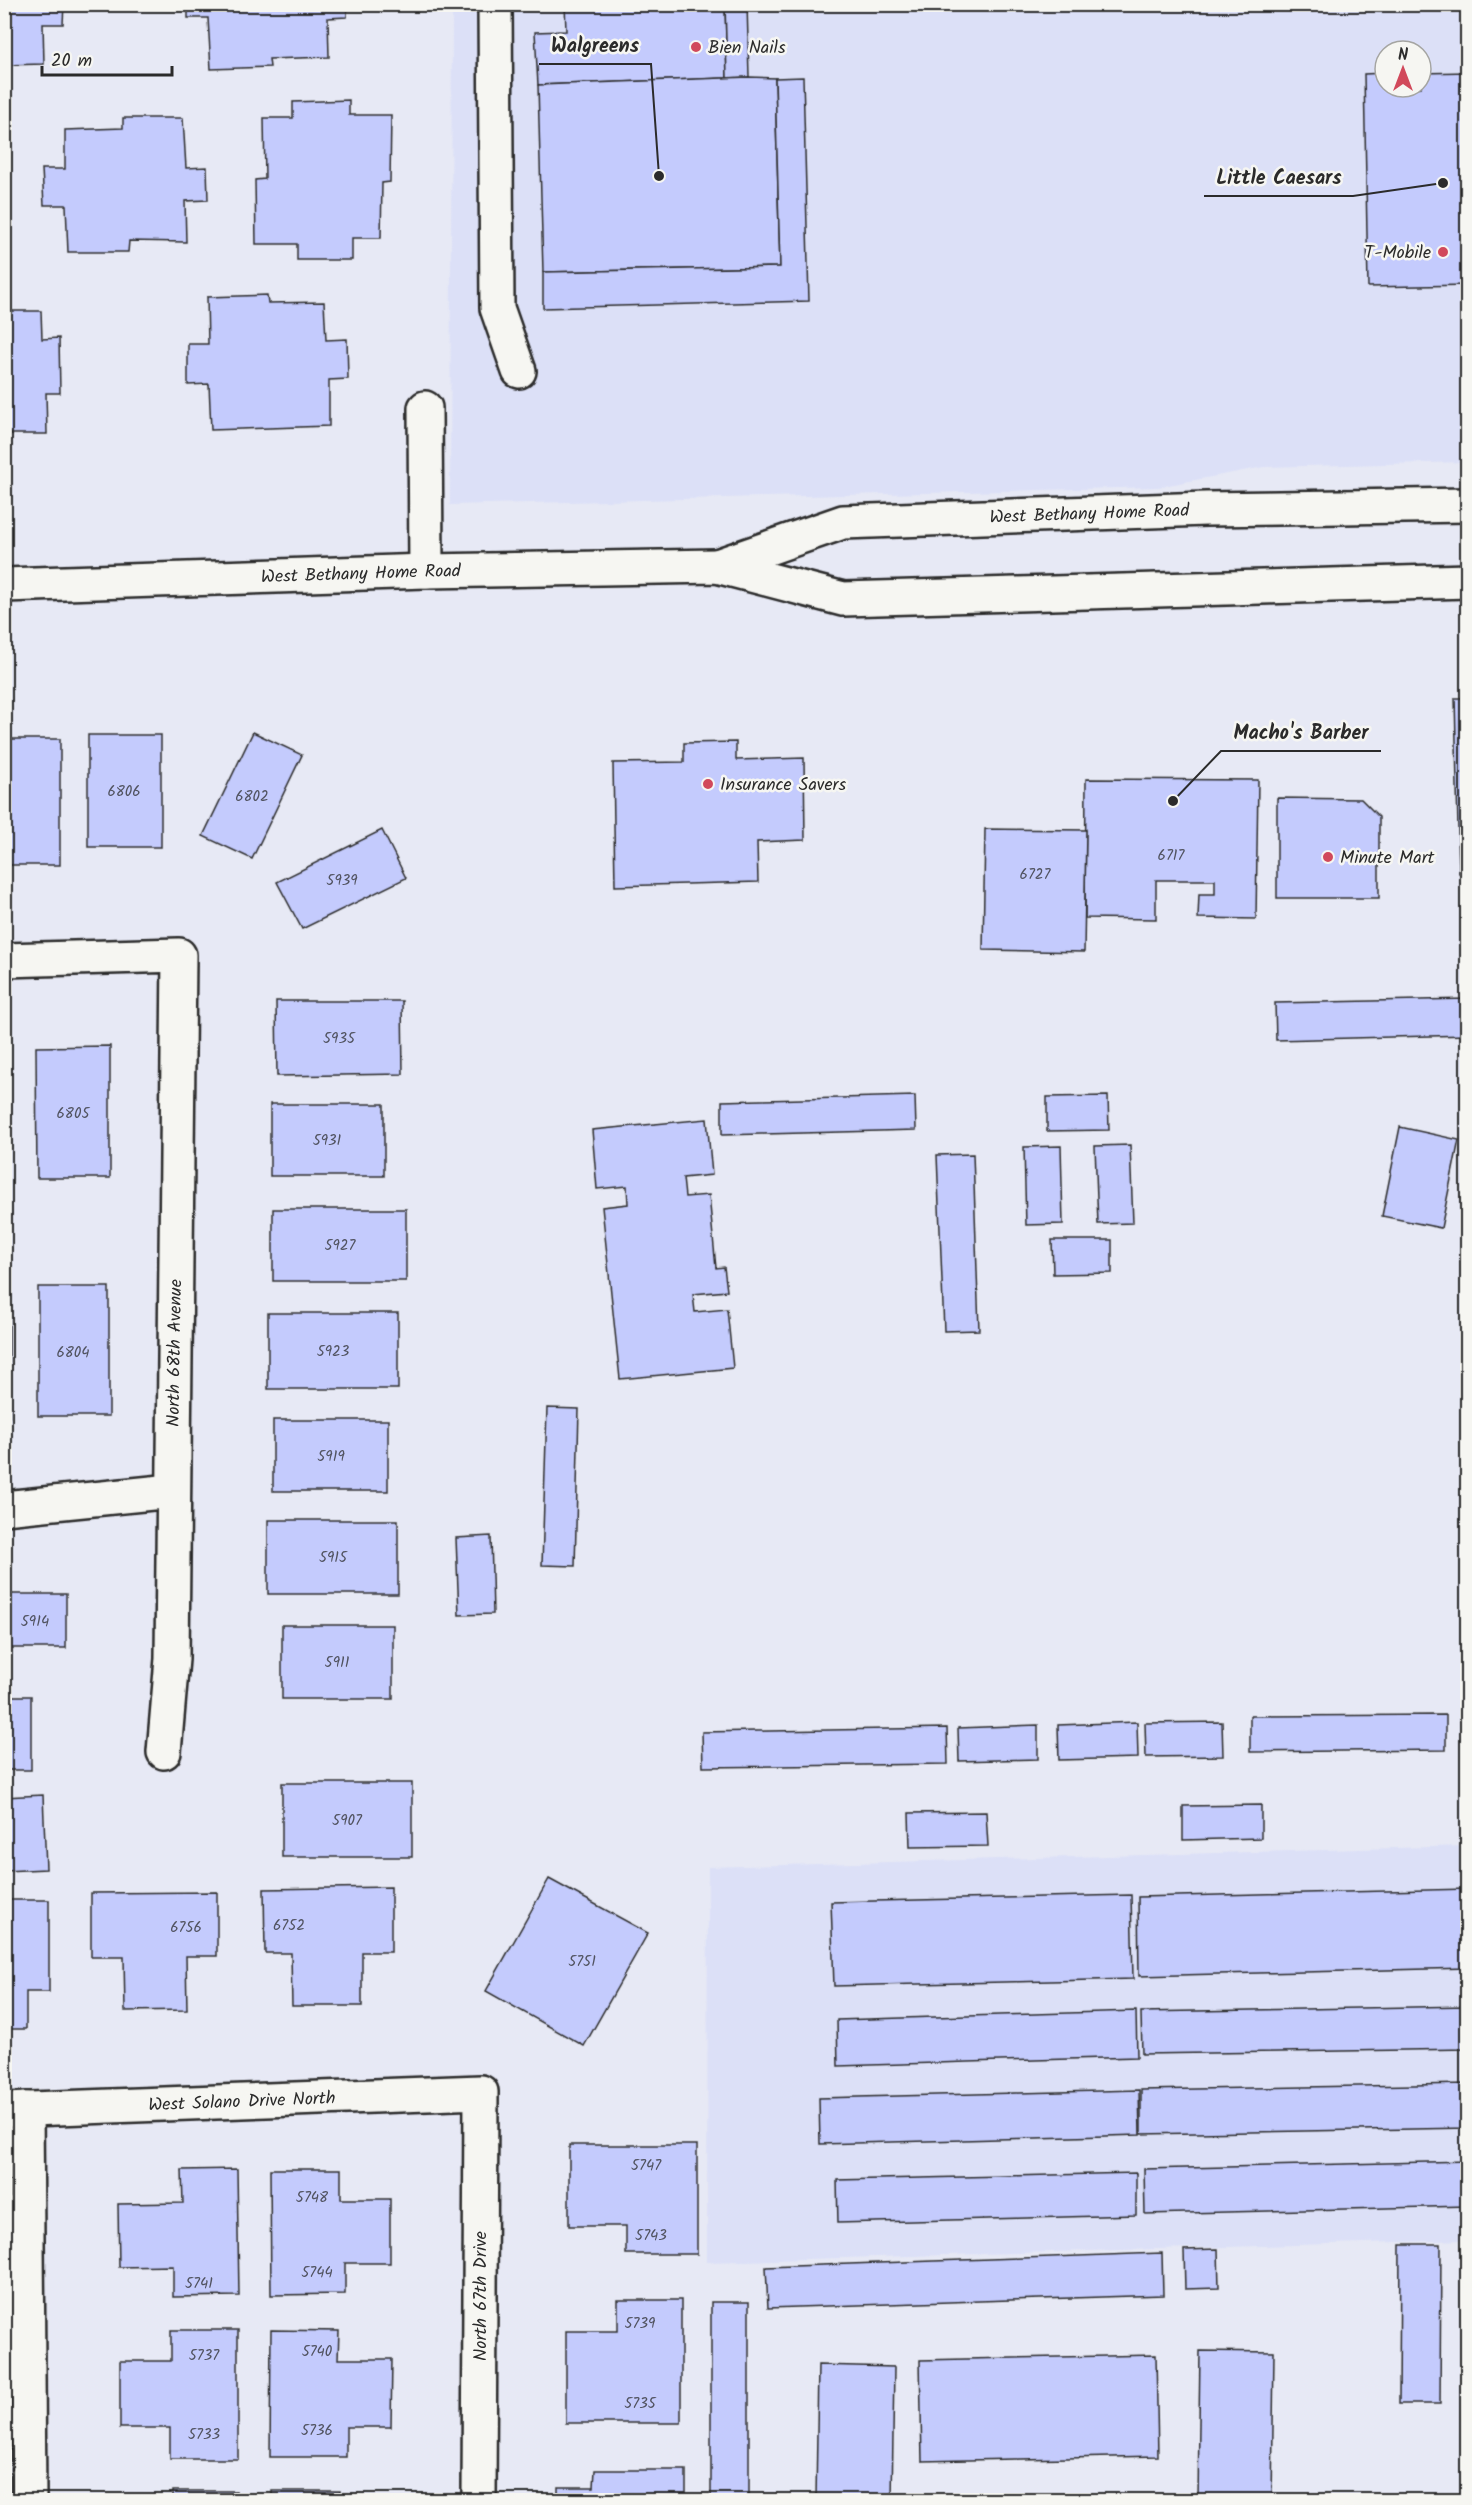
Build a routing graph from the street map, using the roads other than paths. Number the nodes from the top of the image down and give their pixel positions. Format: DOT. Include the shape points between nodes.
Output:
graph roads {
  1 [pos="495,4"];
  2 [pos="519,371"];
  3 [pos="424,408"];
  4 [pos="1467,505"];
  5 [pos="717,566"];
  6 [pos="426,571"];
  7 [pos="1467,581"];
  8 [pos="4,585"];
  9 [pos="4,960"];
  10 [pos="172,1491"];
  11 [pos="4,1508"];
  12 [pos="164,1752"];
  13 [pos="481,2092"];
  14 [pos="15,2109"];
  15 [pos="29,2500"];
  16 [pos="479,2500"];
  1 -- 2 [label="street" via="497,308"];
  3 -- 6 [label="street"];
  4 -- 5 [label="street, West Bethany Home Road" via="1206,509 843,522"];
  5 -- 6 [label="street, West Bethany Home Road"];
  5 -- 7 [label="street, West Bethany Home Road" via="843,599"];
  6 -- 8 [label="street, West Bethany Home Road"];
  9 -- 10 [label="street, North 68th Avenue" via="179,955"];
  10 -- 11 [label="street"];
  10 -- 12 [label="street, North 68th Avenue" via="172,1659"];
  13 -- 14 [label="street, West Solano Drive North"];
  13 -- 16 [label="street, North 67th Drive"];
  14 -- 15 [label="street"];
}
